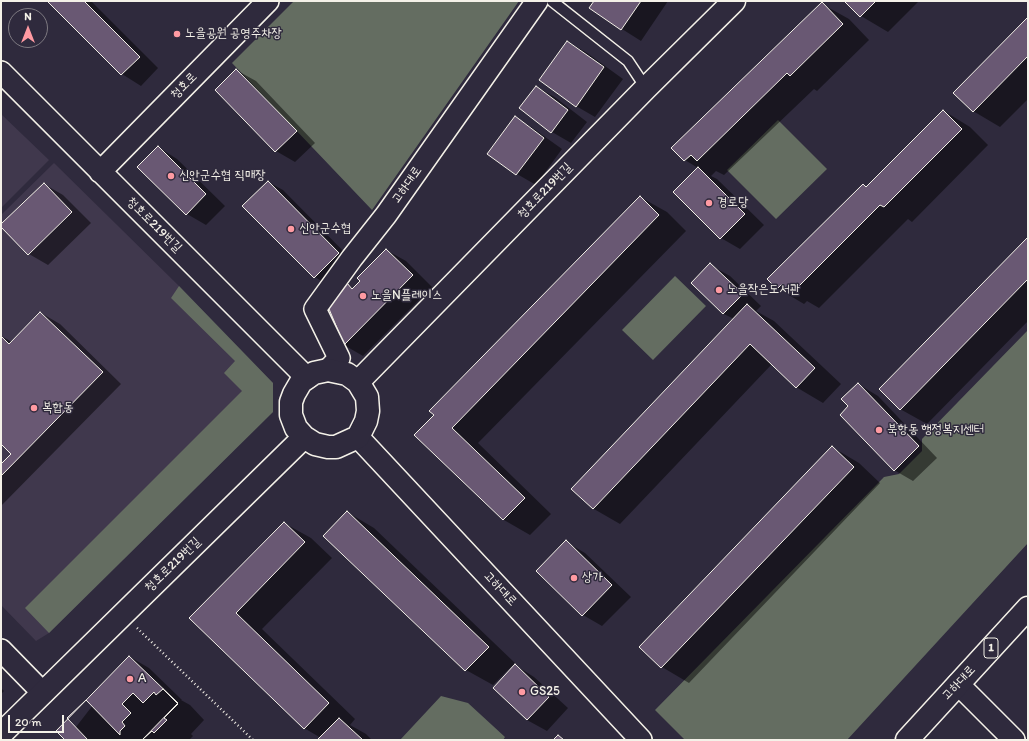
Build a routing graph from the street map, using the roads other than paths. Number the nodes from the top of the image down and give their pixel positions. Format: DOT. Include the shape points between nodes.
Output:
graph roads {
  1 [pos="268,1"];
  2 [pos="537,1"];
  3 [pos="552,1"];
  4 [pos="734,1"];
  5 [pos="1,72"];
  6 [pos="646,88"];
  7 [pos="100,172"];
  8 [pos="328,370"];
  9 [pos="307,378"];
  10 [pos="358,382"];
  11 [pos="304,437"];
  12 [pos="358,437"];
  13 [pos="1028,608"];
  14 [pos="1,650"];
  15 [pos="958,684"];
  16 [pos="43,693"];
  17 [pos="1,734"];
  18 [pos="641,740"];
  19 [pos="907,740"];
  20 [pos="1014,740"];
  1 -- 7 [label="street, 청호로"];
  2 -- 8 [label="street, 고하대로" via="386,215 315,310 340,358"];
  3 -- 6 [label="lane" via="628,61"];
  4 -- 6 [label="street, 청호로219번길"];
  5 -- 7 [label="street, 청호로219번길"];
  6 -- 10 [label="street, 청호로219번길"];
  7 -- 9 [label="street, 청호로219번길"];
  8 -- 9 [label="street" via="314,373"];
  8 -- 10 [label="street" via="347,374"];
  9 -- 11 [label="street" via="301,382 291,402 291,415 296,428"];
  10 -- 12 [label="street" via="367,398 368,411"];
  11 -- 12 [label="street" via="315,444 328,447 336,447"];
  11 -- 16 [label="street, 청호로219번길"];
  12 -- 18 [label="street, 고하대로"];
  13 -- 15 [label="street, 고하대로 / 1"];
  14 -- 16 [label="street"];
  15 -- 19 [label="street, 고하대로 / 1"];
  15 -- 20 [label="street"];
  16 -- 17 [label="street, 청호로219번길"];
}
